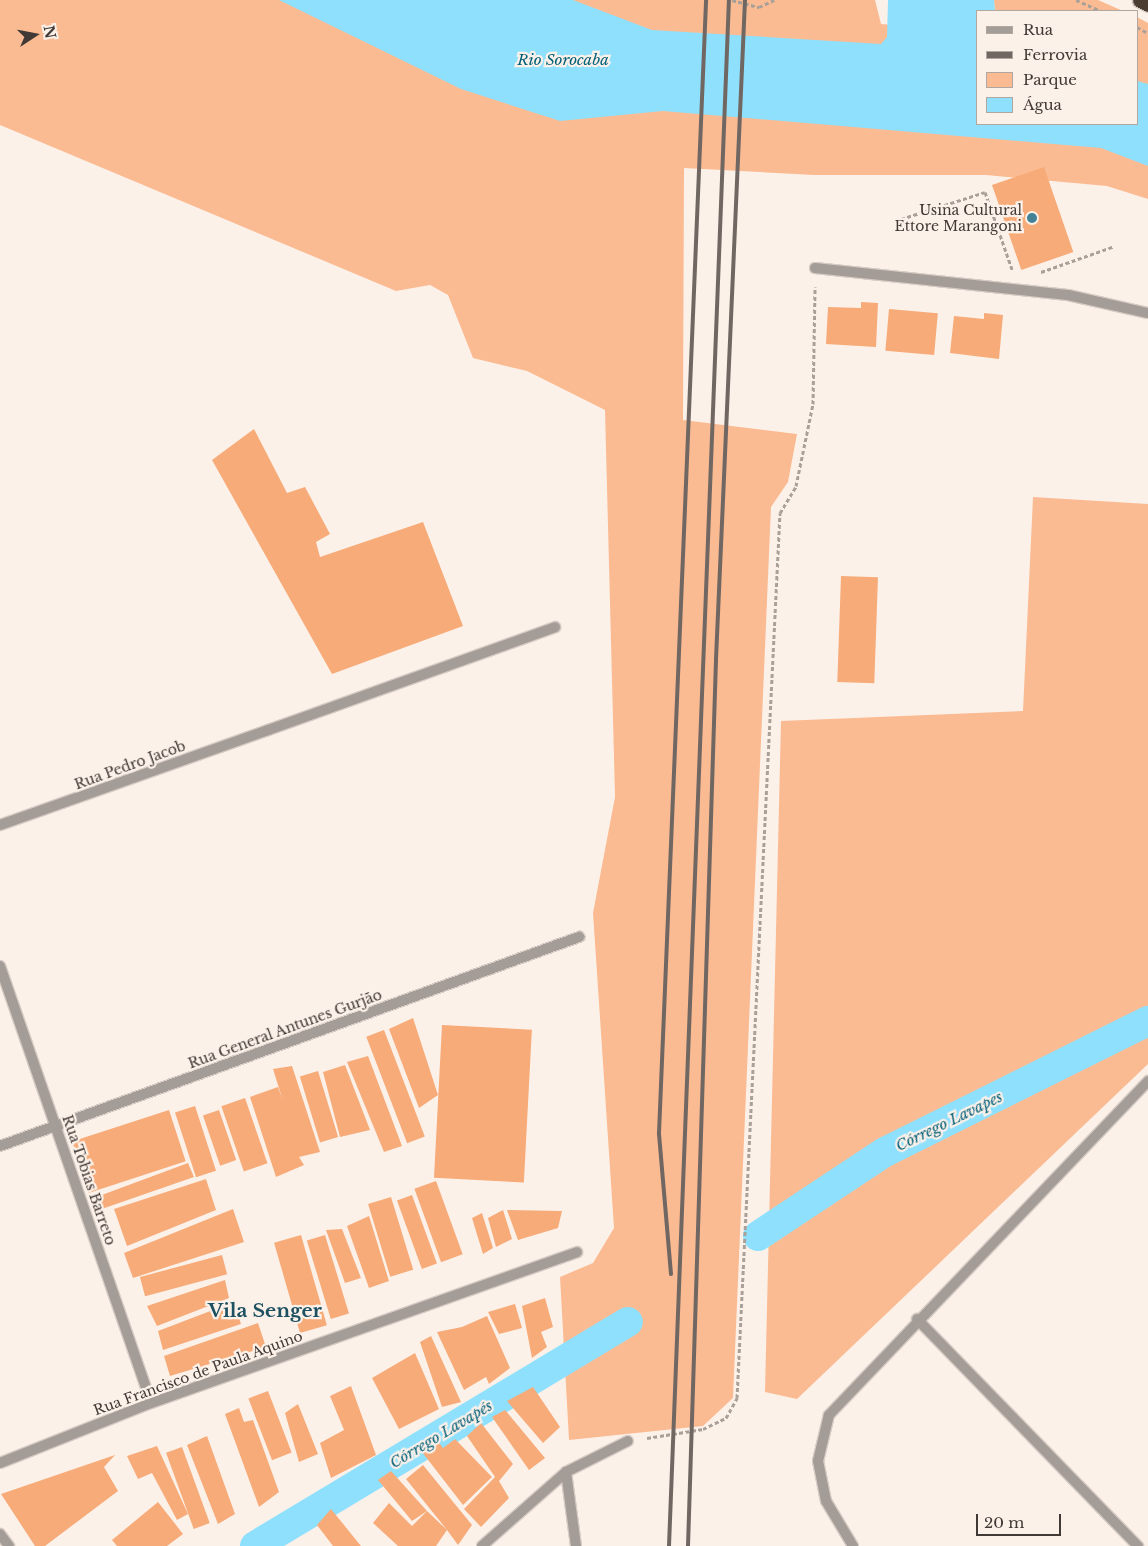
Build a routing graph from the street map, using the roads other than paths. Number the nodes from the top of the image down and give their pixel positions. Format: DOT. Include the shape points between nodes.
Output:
graph roads {
  1 [pos="1140,0"];
  2 [pos="1148,4"];
  3 [pos="816,268"];
  4 [pos="1148,313"];
  5 [pos="554,626"];
  6 [pos="0,825"];
  7 [pos="579,937"];
  8 [pos="0,966"];
  9 [pos="1148,1081"];
  10 [pos="57,1126"];
  11 [pos="0,1146"];
  12 [pos="577,1252"];
  13 [pos="918,1319"];
  14 [pos="151,1403"];
  15 [pos="628,1441"];
  16 [pos="0,1463"];
  17 [pos="566,1472"];
  18 [pos="0,1534"];
  19 [pos="9,1546"];
  20 [pos="482,1546"];
  21 [pos="576,1546"];
  22 [pos="853,1546"];
  23 [pos="1138,1546"];
  1 -- 2 [label="highway"];
  3 -- 4 [label="street" via="1068,295"];
  5 -- 6 [label="street, Rua Pedro Jacob"];
  7 -- 10 [label="street, Rua General Antunes Gurjão"];
  8 -- 10 [label="street, Rua Tobias Barreto"];
  9 -- 13 [label="street"];
  10 -- 11 [label="street, Rua General Antunes Gurjão"];
  10 -- 14 [label="street, Rua Tobias Barreto"];
  12 -- 14 [label="street, Rua Francisco de Paula Aquino"];
  13 -- 22 [label="street" via="829,1415 818,1461 826,1501"];
  13 -- 23 [label="street"];
  14 -- 16 [label="street, Rua Francisco de Paula Aquino"];
  15 -- 17 [label="street"];
  17 -- 20 [label="street"];
  17 -- 21 [label="street"];
  18 -- 19 [label="street"];
}
